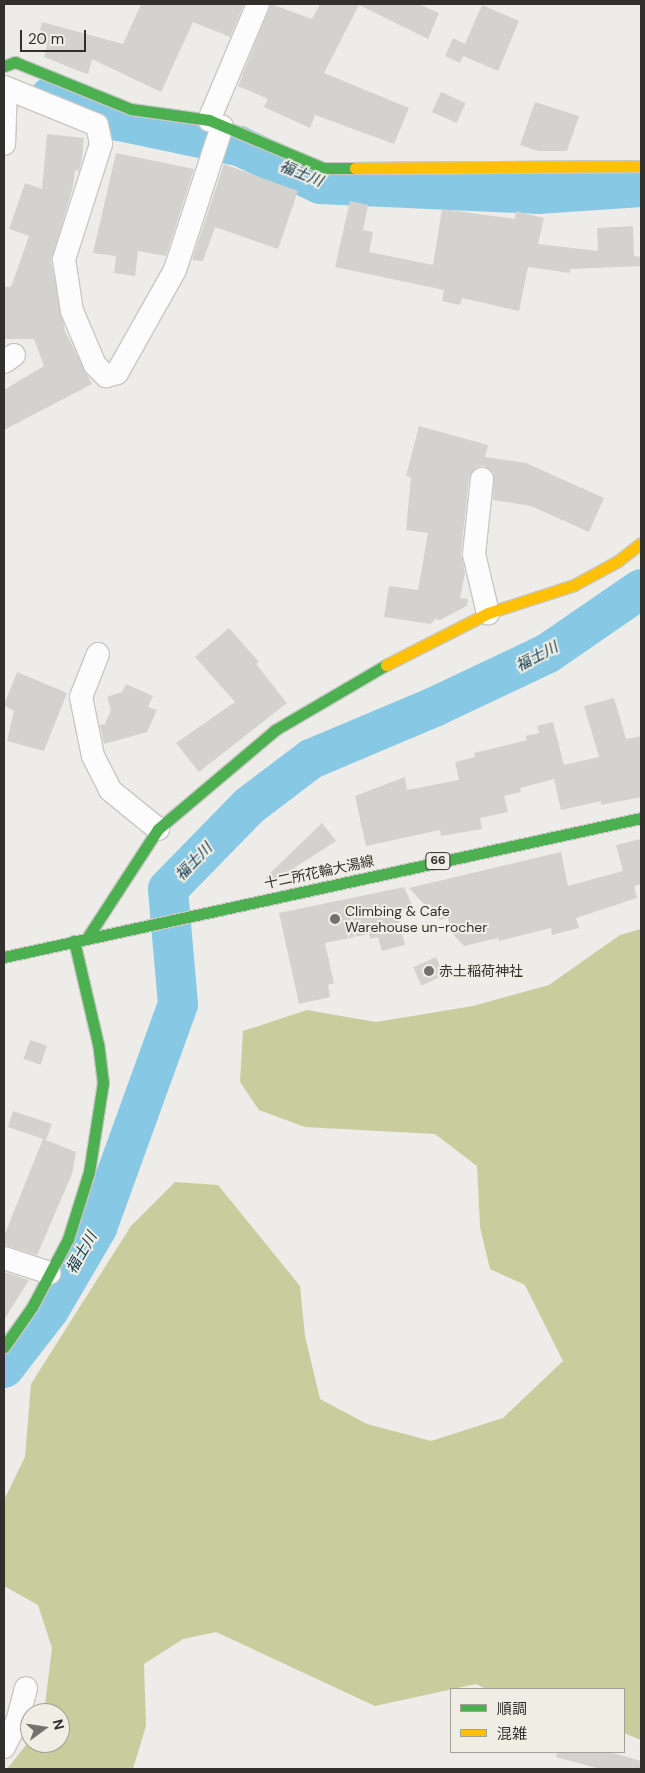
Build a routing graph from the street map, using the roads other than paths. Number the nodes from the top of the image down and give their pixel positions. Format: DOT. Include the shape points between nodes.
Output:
graph roads {
  1 [pos="258,4"];
  2 [pos="4,66"];
  3 [pos="5,88"];
  4 [pos="216,123"];
  5 [pos="4,144"];
  6 [pos="641,166"];
  7 [pos="482,478"];
  8 [pos="641,543"];
  9 [pos="488,612"];
  10 [pos="98,654"];
  11 [pos="641,818"];
  12 [pos="158,829"];
  13 [pos="87,938"];
  14 [pos="74,941"];
  15 [pos="4,957"];
  16 [pos="4,1258"];
  17 [pos="50,1273"];
  18 [pos="4,1346"];
  19 [pos="26,1688"];
  20 [pos="4,1747"];
  1 -- 4 [label="street"];
  2 -- 4 [label="street" via="15,62 131,109"];
  3 -- 4 [label="street" via="97,125 101,144 64,259 72,311 95,365 106,376 117,373 175,270 215,153"];
  3 -- 5 [label="street"];
  4 -- 6 [label="street" via="324,168"];
  7 -- 9 [label="street" via="474,554"];
  8 -- 9 [label="street" via="618,561 574,585"];
  9 -- 12 [label="street" via="365,675 275,730"];
  10 -- 12 [label="street" via="81,697 93,756 110,790"];
  11 -- 13 [label="street, 十二所花輪大湯線 / 66"];
  12 -- 13 [label="street"];
  13 -- 14 [label="street, 十二所花輪大湯線 / 66"];
  14 -- 15 [label="street, 十二所花輪大湯線 / 66"];
  14 -- 17 [label="street" via="104,1083 89,1172 68,1239"];
  16 -- 17 [label="street"];
  17 -- 18 [label="street" via="32,1307"];
  19 -- 20 [label="street" via="17,1722"];
}
